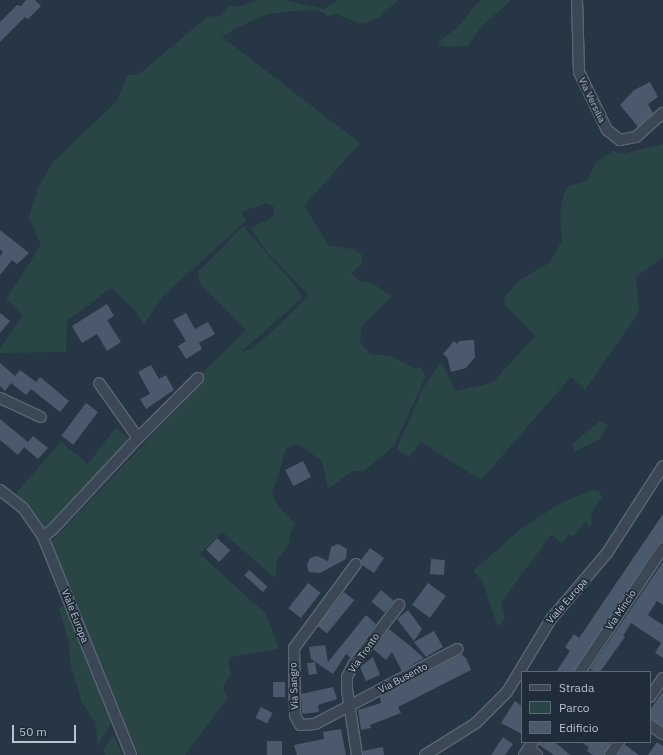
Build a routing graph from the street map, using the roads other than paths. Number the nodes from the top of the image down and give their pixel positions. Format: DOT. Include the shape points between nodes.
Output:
graph roads {
  1 [pos="577,0"];
  2 [pos="663,113"];
  3 [pos="198,378"];
  4 [pos="99,383"];
  5 [pos="0,398"];
  6 [pos="41,417"];
  7 [pos="138,438"];
  8 [pos="663,466"];
  9 [pos="663,479"];
  10 [pos="0,490"];
  11 [pos="646,492"];
  12 [pos="43,537"];
  13 [pos="663,548"];
  14 [pos="356,564"];
  15 [pos="399,605"];
  16 [pos="457,648"];
  17 [pos="521,671"];
  18 [pos="581,671"];
  19 [pos="521,672"];
  20 [pos="663,678"];
  21 [pos="651,696"];
  22 [pos="349,707"];
  23 [pos="651,726"];
  24 [pos="663,734"];
  25 [pos="618,743"];
  26 [pos="131,755"];
  27 [pos="357,755"];
  28 [pos="425,755"];
  29 [pos="610,755"];
  1 -- 2 [label="street, Via Versilia" via="579,72 607,130 620,140 636,137"];
  3 -- 7 [label="street"];
  4 -- 7 [label="street"];
  5 -- 6 [label="street"];
  7 -- 12 [label="street"];
  8 -- 11 [label="street, Viale Europa"];
  9 -- 11 [label="street"];
  10 -- 12 [label="street, Viale Europa" via="23,508"];
  11 -- 17 [label="street, Viale Europa" via="604,559 551,619"];
  12 -- 26 [label="street, Viale Europa"];
  13 -- 18 [label="street, Via Mincio"];
  14 -- 22 [label="street, Via Sangro" via="299,638 293,656 295,715 300,725 312,726"];
  15 -- 22 [label="street, Via Tronto" via="350,671 346,687"];
  16 -- 22 [label="street, Via Busento"];
  19 -- 28 [label="street, Viale Europa" via="503,697 476,723"];
  20 -- 21 [label="street"];
  22 -- 27 [label="street, Via Tronto"];
  23 -- 24 [label="street"];
  25 -- 29 [label="street"];
}
